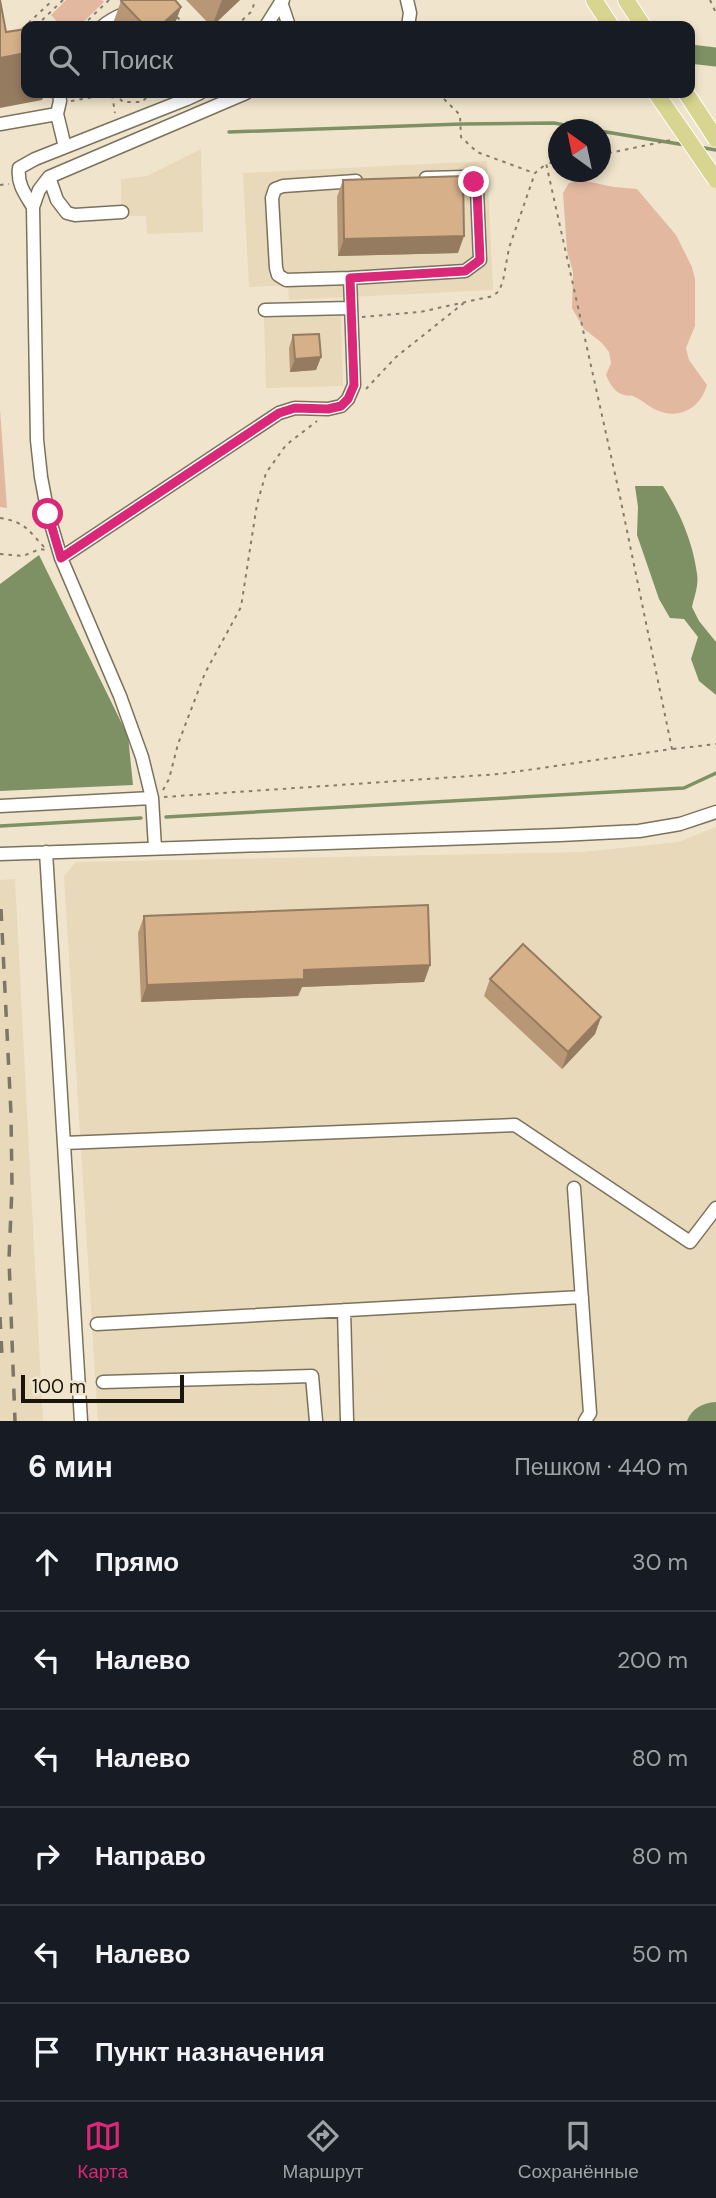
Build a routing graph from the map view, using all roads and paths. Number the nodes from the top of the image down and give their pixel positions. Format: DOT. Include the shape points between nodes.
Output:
graph roads {
  1 [pos="52,0"];
  2 [pos="63,0"];
  3 [pos="109,0"];
  4 [pos="148,0"];
  5 [pos="255,0"];
  6 [pos="407,0"];
  7 [pos="594,0"];
  8 [pos="626,0"];
  9 [pos="710,0"];
  10 [pos="282,1"];
  11 [pos="48,5"];
  12 [pos="49,13"];
  13 [pos="716,13"];
  14 [pos="177,18"];
  15 [pos="31,21"];
  16 [pos="41,21"];
  17 [pos="87,21"];
  18 [pos="109,21"];
  19 [pos="180,21"];
  20 [pos="241,21"];
  21 [pos="269,21"];
  22 [pos="288,21"];
  23 [pos="409,21"];
  24 [pos="608,21"];
  25 [pos="640,21"];
  26 [pos="21,31"];
  27 [pos="18,34"];
  28 [pos="88,98"];
  29 [pos="113,98"];
  30 [pos="119,98"];
  31 [pos="146,98"];
  32 [pos="189,98"];
  33 [pos="234,98"];
  34 [pos="443,98"];
  35 [pos="659,98"];
  36 [pos="689,98"];
  37 [pos="59,103"];
  38 [pos="114,109"];
  39 [pos="109,110"];
  40 [pos="116,119"];
  41 [pos="0,124"];
  42 [pos="677,138"];
  43 [pos="716,139"];
  44 [pos="65,147"];
  45 [pos="611,153"];
  46 [pos="535,173"];
  47 [pos="49,177"];
  48 [pos="413,178"];
  49 [pos="374,180"];
  50 [pos="716,180"];
  51 [pos="550,182"];
  52 [pos="33,207"];
  53 [pos="122,212"];
  54 [pos="350,278"];
  55 [pos="465,302"];
  56 [pos="351,308"];
  57 [pos="265,310"];
  58 [pos="366,389"];
  59 [pos="320,419"];
  60 [pos="0,518"];
  61 [pos="0,554"];
  62 [pos="61,558"];
  63 [pos="716,744"];
  64 [pos="672,749"];
  65 [pos="155,798"];
  66 [pos="0,806"];
  67 [pos="716,812"];
  68 [pos="155,848"];
  69 [pos="46,852"];
  70 [pos="0,855"];
  71 [pos="64,1143"];
  72 [pos="574,1188"];
  73 [pos="716,1208"];
  74 [pos="582,1297"];
  75 [pos="344,1310"];
  76 [pos="97,1324"];
  77 [pos="103,1382"];
  78 [pos="81,1421"];
  79 [pos="316,1421"];
  80 [pos="347,1421"];
  81 [pos="585,1421"];
  1 -- 11 [label="path"];
  2 -- 12 [label="path"];
  3 -- 17 [label="path"];
  4 -- 18 [label="street" via="139,9"];
  5 -- 20 [label="path"];
  6 -- 23 [label="street"];
  7 -- 24 [label="main road"];
  8 -- 25 [label="main road"];
  9 -- 13 [label="path"];
  10 -- 21 [label="street"];
  10 -- 22 [label="street"];
  11 -- 12 [label="path"];
  11 -- 15 [label="path"];
  12 -- 16 [label="path"];
  14 -- 19 [label="path"];
  26 -- 27 [label="path"];
  28 -- 37 [label="path"];
  29 -- 38 [label="path"];
  30 -- 31 [label="path" via="142,102"];
  32 -- 44 [label="street"];
  33 -- 47 [label="street"];
  34 -- 46 [label="path" via="460,115 461,136 477,152"];
  35 -- 50 [label="main road, bridge"];
  36 -- 43 [label="main road, bridge"];
  37 -- 41 [label="street"];
  37 -- 44 [label="street"];
  38 -- 39 [label="path"];
  38 -- 40 [label="path"];
  42 -- 45 [label="path"];
  44 -- 52 [label="street" via="19,168 22,189"];
  47 -- 52 [label="street"];
  47 -- 53 [label="street" via="67,213"];
  48 -- 54 [label="street" via="465,177 474,182 480,260 465,271"];
  49 -- 54 [label="street" via="283,186 275,189 272,198 278,275 286,279"];
  51 -- 64 [label="path"];
  52 -- 62 [label="street" via="37,440 46,502"];
  54 -- 56 [label="street"];
  55 -- 58 [label="path" via="396,357"];
  56 -- 57 [label="street"];
  56 -- 62 [label="street" via="354,385 341,406 279,413"];
  59 -- 65 [label="path" via="286,445 266,473 241,607 205,673 169,779"];
  60 -- 61 [label="path" via="29,529 47,550 23,556"];
  62 -- 65 [label="street" via="133,730"];
  63 -- 64 [label="path"];
  64 -- 65 [label="path" via="500,774"];
  65 -- 66 [label="street"];
  65 -- 68 [label="street"];
  67 -- 68 [label="street" via="639,831"];
  68 -- 69 [label="street"];
  69 -- 70 [label="street"];
  69 -- 71 [label="street"];
  71 -- 73 [label="street" via="515,1125 690,1242"];
  71 -- 78 [label="street"];
  72 -- 74 [label="street"];
  74 -- 75 [label="street"];
  74 -- 81 [label="street" via="590,1413"];
  75 -- 76 [label="street"];
  75 -- 80 [label="street"];
  77 -- 79 [label="street" via="312,1376"];
}
